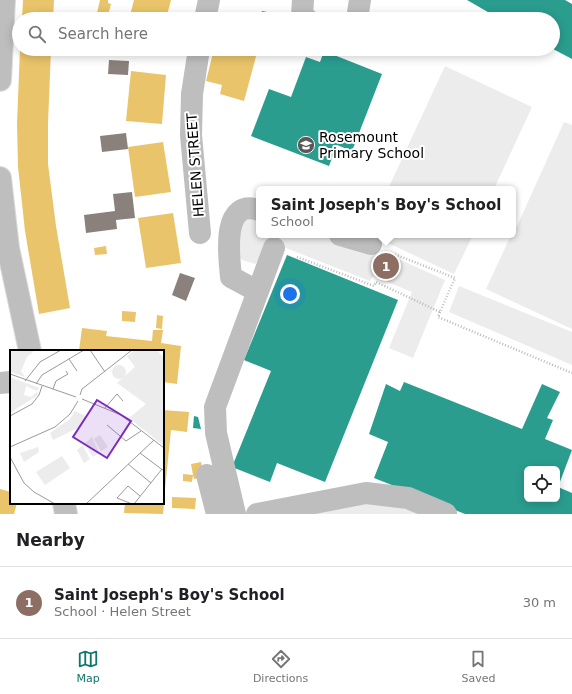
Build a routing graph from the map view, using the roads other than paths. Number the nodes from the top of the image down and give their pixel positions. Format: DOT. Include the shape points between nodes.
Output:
graph roads {
  1 [pos="4,0"];
  2 [pos="209,0"];
  3 [pos="304,0"];
  4 [pos="360,0"];
  5 [pos="206,12"];
  6 [pos="302,12"];
  7 [pos="358,12"];
  8 [pos="198,56"];
  9 [pos="0,80"];
  10 [pos="0,178"];
  11 [pos="256,209"];
  12 [pos="200,233"];
  13 [pos="350,238"];
  14 [pos="370,244"];
  15 [pos="274,248"];
  16 [pos="257,291"];
  17 [pos="30,350"];
  18 [pos="10,382"];
  19 [pos="0,383"];
  20 [pos="207,474"];
  21 [pos="64,504"];
  22 [pos="66,514"];
  23 [pos="217,514"];
  24 [pos="235,514"];
  25 [pos="257,514"];
  26 [pos="446,514"];
  1 -- 9 [label="main road"];
  2 -- 5 [label="main road"];
  3 -- 6 [label="main road"];
  4 -- 7 [label="main road"];
  8 -- 12 [label="main road, HELEN STREET" via="192,94 191,136"];
  10 -- 17 [label="main road" via="8,248"];
  11 -- 16 [label="main road" via="242,210 232,220 229,240 231,277"];
  13 -- 14 [label="main road"];
  15 -- 16 [label="main road"];
  16 -- 24 [label="main road" via="215,407 216,433"];
  18 -- 19 [label="main road"];
  20 -- 23 [label="main road"];
  21 -- 22 [label="main road"];
  25 -- 26 [label="main road" via="366,493 408,498"];
}
